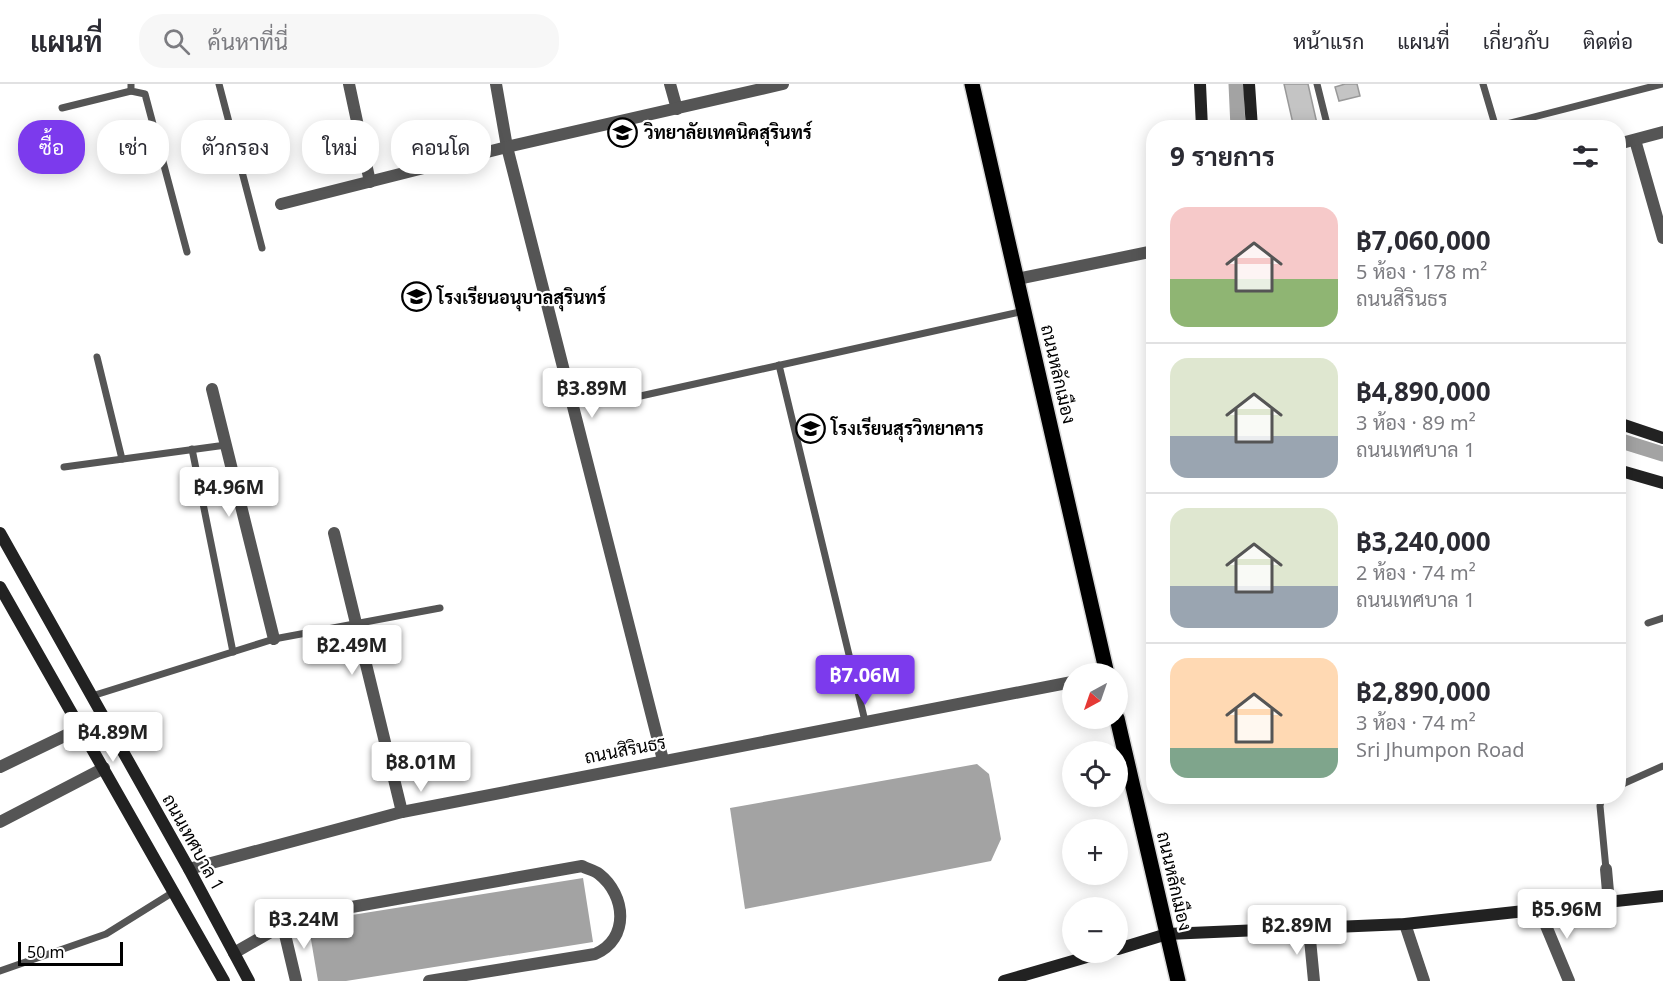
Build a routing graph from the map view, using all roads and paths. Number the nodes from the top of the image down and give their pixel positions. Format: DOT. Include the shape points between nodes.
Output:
graph roads {
  1 [pos="219,84"];
  2 [pos="349,84"];
  3 [pos="496,84"];
  4 [pos="670,84"];
  5 [pos="783,84"];
  6 [pos="972,84"];
  7 [pos="1200,84"];
  8 [pos="1249,84"];
  9 [pos="1317,84"];
  10 [pos="1484,84"];
  11 [pos="1662,84"];
  12 [pos="764,86"];
  13 [pos="131,87"];
  14 [pos="62,108"];
  15 [pos="677,109"];
  16 [pos="1202,120"];
  17 [pos="1251,120"];
  18 [pos="1326,120"];
  19 [pos="1492,120"];
  20 [pos="1521,120"];
  21 [pos="1663,132"];
  22 [pos="1635,140"];
  23 [pos="1626,142"];
  24 [pos="507,147"];
  25 [pos="370,182"];
  26 [pos="281,204"];
  27 [pos="1663,238"];
  28 [pos="262,248"];
  29 [pos="187,252"];
  30 [pos="1146,253"];
  31 [pos="1017,279"];
  32 [pos="1024,311"];
  33 [pos="98,357"];
  34 [pos="779,365"];
  35 [pos="212,389"];
  36 [pos="618,401"];
  37 [pos="1626,426"];
  38 [pos="1663,438"];
  39 [pos="226,445"];
  40 [pos="192,449"];
  41 [pos="122,459"];
  42 [pos="64,467"];
  43 [pos="1626,472"];
  44 [pos="1663,483"];
  45 [pos="0,533"];
  46 [pos="334,533"];
  47 [pos="0,587"];
  48 [pos="440,608"];
  49 [pos="1663,618"];
  50 [pos="1648,623"];
  51 [pos="354,624"];
  52 [pos="274,639"];
  53 [pos="233,652"];
  54 [pos="1104,663"];
  55 [pos="1062,684"];
  56 [pos="92,696"];
  57 [pos="865,721"];
  58 [pos="81,728"];
  59 [pos="1120,729"];
  60 [pos="663,760"];
  61 [pos="1663,766"];
  62 [pos="0,767"];
  63 [pos="104,768"];
  64 [pos="1626,782"];
  65 [pos="1600,804"];
  66 [pos="402,812"];
  67 [pos="0,822"];
  68 [pos="189,869"];
  69 [pos="1606,869"];
  70 [pos="175,891"];
  71 [pos="1663,896"];
  72 [pos="1609,903"];
  73 [pos="1539,909"];
  74 [pos="1405,924"];
  75 [pos="282,926"];
  76 [pos="1309,929"];
  77 [pos="1167,934"];
  78 [pos="1128,946"];
  79 [pos="234,952"];
  80 [pos="1066,963"];
  81 [pos="0,971"];
  82 [pos="224,981"];
  83 [pos="249,981"];
  84 [pos="296,981"];
  85 [pos="429,981"];
  86 [pos="1004,981"];
  87 [pos="1178,981"];
  88 [pos="1314,981"];
  89 [pos="1424,981"];
  90 [pos="1569,981"];
  1 -- 28 [label="lane"];
  2 -- 25 [label="street"];
  3 -- 24 [label="street"];
  4 -- 15 [label="street"];
  5 -- 12 [label="street"];
  6 -- 31 [label="main road, ถนนหลักเมือง"];
  7 -- 16 [label="main road"];
  8 -- 17 [label="main road"];
  9 -- 18 [label="lane"];
  10 -- 19 [label="lane"];
  11 -- 20 [label="lane"];
  12 -- 15 [label="street"];
  13 -- 14 [label="lane"];
  13 -- 29 [label="lane" via="145,94"];
  15 -- 24 [label="street"];
  21 -- 22 [label="street"];
  22 -- 23 [label="street"];
  22 -- 27 [label="street"];
  24 -- 25 [label="street"];
  24 -- 60 [label="street"];
  25 -- 26 [label="street"];
  30 -- 31 [label="street"];
  31 -- 32 [label="main road, ถนนหลักเมือง"];
  32 -- 34 [label="lane"];
  32 -- 54 [label="main road, ถนนหลักเมือง"];
  33 -- 41 [label="lane"];
  34 -- 36 [label="lane"];
  34 -- 57 [label="lane"];
  35 -- 39 [label="street"];
  37 -- 38 [label="main road"];
  39 -- 40 [label="lane"];
  39 -- 52 [label="street"];
  40 -- 41 [label="lane"];
  40 -- 53 [label="lane"];
  41 -- 42 [label="lane"];
  43 -- 44 [label="main road"];
  45 -- 56 [label="main road, ถนนเทศบาล 1"];
  46 -- 51 [label="street"];
  47 -- 58 [label="main road"];
  48 -- 51 [label="lane"];
  49 -- 50 [label="lane"];
  51 -- 52 [label="lane"];
  51 -- 66 [label="street"];
  52 -- 53 [label="lane"];
  53 -- 56 [label="lane"];
  55 -- 57 [label="street, ถนนสิรินธร"];
  56 -- 68 [label="main road, ถนนเทศบาล 1"];
  57 -- 60 [label="street, ถนนสิรินธร"];
  58 -- 62 [label="street"];
  58 -- 63 [label="main road"];
  59 -- 77 [label="main road, ถนนหลักเมือง"];
  60 -- 66 [label="street, ถนนสิรินธร"];
  61 -- 64 [label="lane"];
  63 -- 67 [label="street"];
  63 -- 70 [label="main road"];
  65 -- 69 [label="lane"];
  66 -- 68 [label="street, ถนนสิรินธร"];
  68 -- 79 [label="main road, ถนนเทศบาล 1"];
  69 -- 72 [label="street"];
  70 -- 81 [label="lane" via="106,934"];
  70 -- 82 [label="main road"];
  71 -- 72 [label="main road"];
  72 -- 73 [label="main road"];
  73 -- 74 [label="main road"];
  73 -- 90 [label="street"];
  74 -- 76 [label="main road"];
  74 -- 89 [label="street"];
  75 -- 79 [label="street"];
  75 -- 84 [label="street"];
  75 -- 85 [label="street" via="329,911 582,866 598,873 616,898 621,915 618,935 609,948 595,954"];
  76 -- 77 [label="main road"];
  76 -- 88 [label="street"];
  77 -- 78 [label="main road"];
  77 -- 87 [label="main road, ถนนหลักเมือง"];
  79 -- 83 [label="main road, ถนนเทศบาล 1"];
  80 -- 86 [label="main road"];
}
